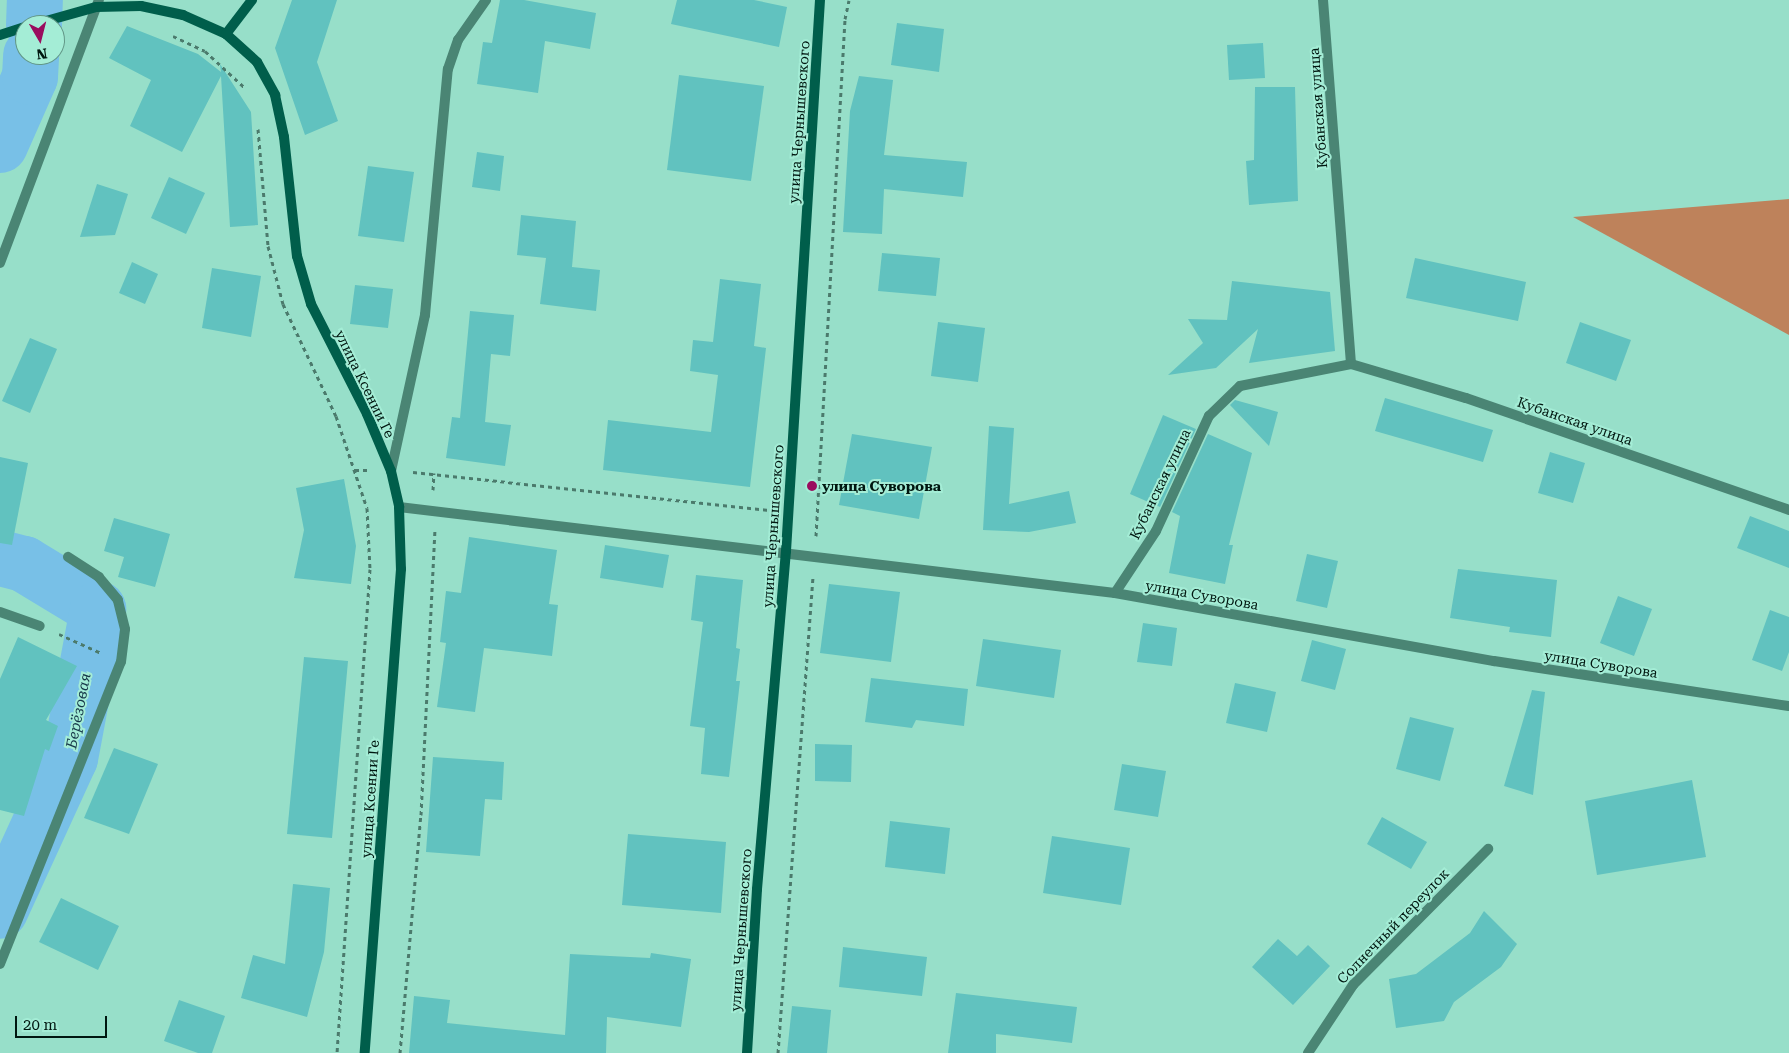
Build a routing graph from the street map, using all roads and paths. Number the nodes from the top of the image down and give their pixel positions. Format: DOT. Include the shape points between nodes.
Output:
graph roads {
  1 [pos="252,0"];
  2 [pos="486,0"];
  3 [pos="820,0"];
  4 [pos="849,0"];
  5 [pos="1323,0"];
  6 [pos="98,3"];
  7 [pos="65,17"];
  8 [pos="15,30"];
  9 [pos="2,34"];
  10 [pos="167,34"];
  11 [pos="226,34"];
  12 [pos="246,90"];
  13 [pos="258,124"];
  14 [pos="0,263"];
  15 [pos="1351,364"];
  16 [pos="391,471"];
  17 [pos="399,507"];
  18 [pos="1789,510"];
  19 [pos="433,511"];
  20 [pos="788,512"];
  21 [pos="817,514"];
  22 [pos="786,551"];
  23 [pos="815,555"];
  24 [pos="68,557"];
  25 [pos="1115,593"];
  26 [pos="0,612"];
  27 [pos="40,626"];
  28 [pos="121,662"];
  29 [pos="1789,706"];
  30 [pos="1488,849"];
  31 [pos="0,964"];
  32 [pos="337,1053"];
  33 [pos="364,1053"];
  34 [pos="400,1053"];
  35 [pos="747,1053"];
  36 [pos="778,1053"];
  37 [pos="1308,1053"];
  1 -- 11 [label="street"];
  2 -- 16 [label="street" via="458,40 448,69 425,315"];
  3 -- 20 [label="street, улица Чернышевского"];
  4 -- 21 [label="path" via="844,19"];
  5 -- 15 [label="street, Кубанская улица"];
  6 -- 7 [label="street, улица Ксении Ге"];
  6 -- 11 [label="street, улица Ксении Ге" via="141,6 174,13"];
  6 -- 14 [label="street"];
  8 -- 9 [label="street"];
  10 -- 12 [label="path" via="205,51 237,76"];
  11 -- 16 [label="street, улица Ксении Ге" via="256,62 275,95 284,137 297,256 311,304 368,414"];
  13 -- 32 [label="path" via="268,246 283,304 336,416 367,508 370,569"];
  15 -- 18 [label="street, Кубанская улица" via="1466,398"];
  15 -- 25 [label="street, Кубанская улица" via="1240,386 1209,416 1156,531"];
  16 -- 17 [label="street, улица Ксении Ге"];
  17 -- 19 [label="street, улица Суворова"];
  17 -- 33 [label="street, улица Ксении Ге" via="400,569"];
  19 -- 20 [label="path" via="434,473"];
  19 -- 22 [label="street, улица Суворова"];
  19 -- 34 [label="path" via="437,547 422,805"];
  20 -- 21 [label="path"];
  20 -- 22 [label="street, улица Чернышевского"];
  21 -- 23 [label="path"];
  22 -- 23 [label="street, улица Суворова"];
  22 -- 35 [label="street, улица Чернышевского" via="758,879"];
  23 -- 25 [label="street, улица Суворова"];
  23 -- 36 [label="path"];
  24 -- 28 [label="street" via="99,577 118,600 125,629"];
  25 -- 29 [label="street, улица Суворова" via="1494,661"];
  26 -- 27 [label="street"];
  27 -- 28 [label="path"];
  28 -- 31 [label="street"];
  30 -- 37 [label="street, Солнечный переулок" via="1353,985"];
}
